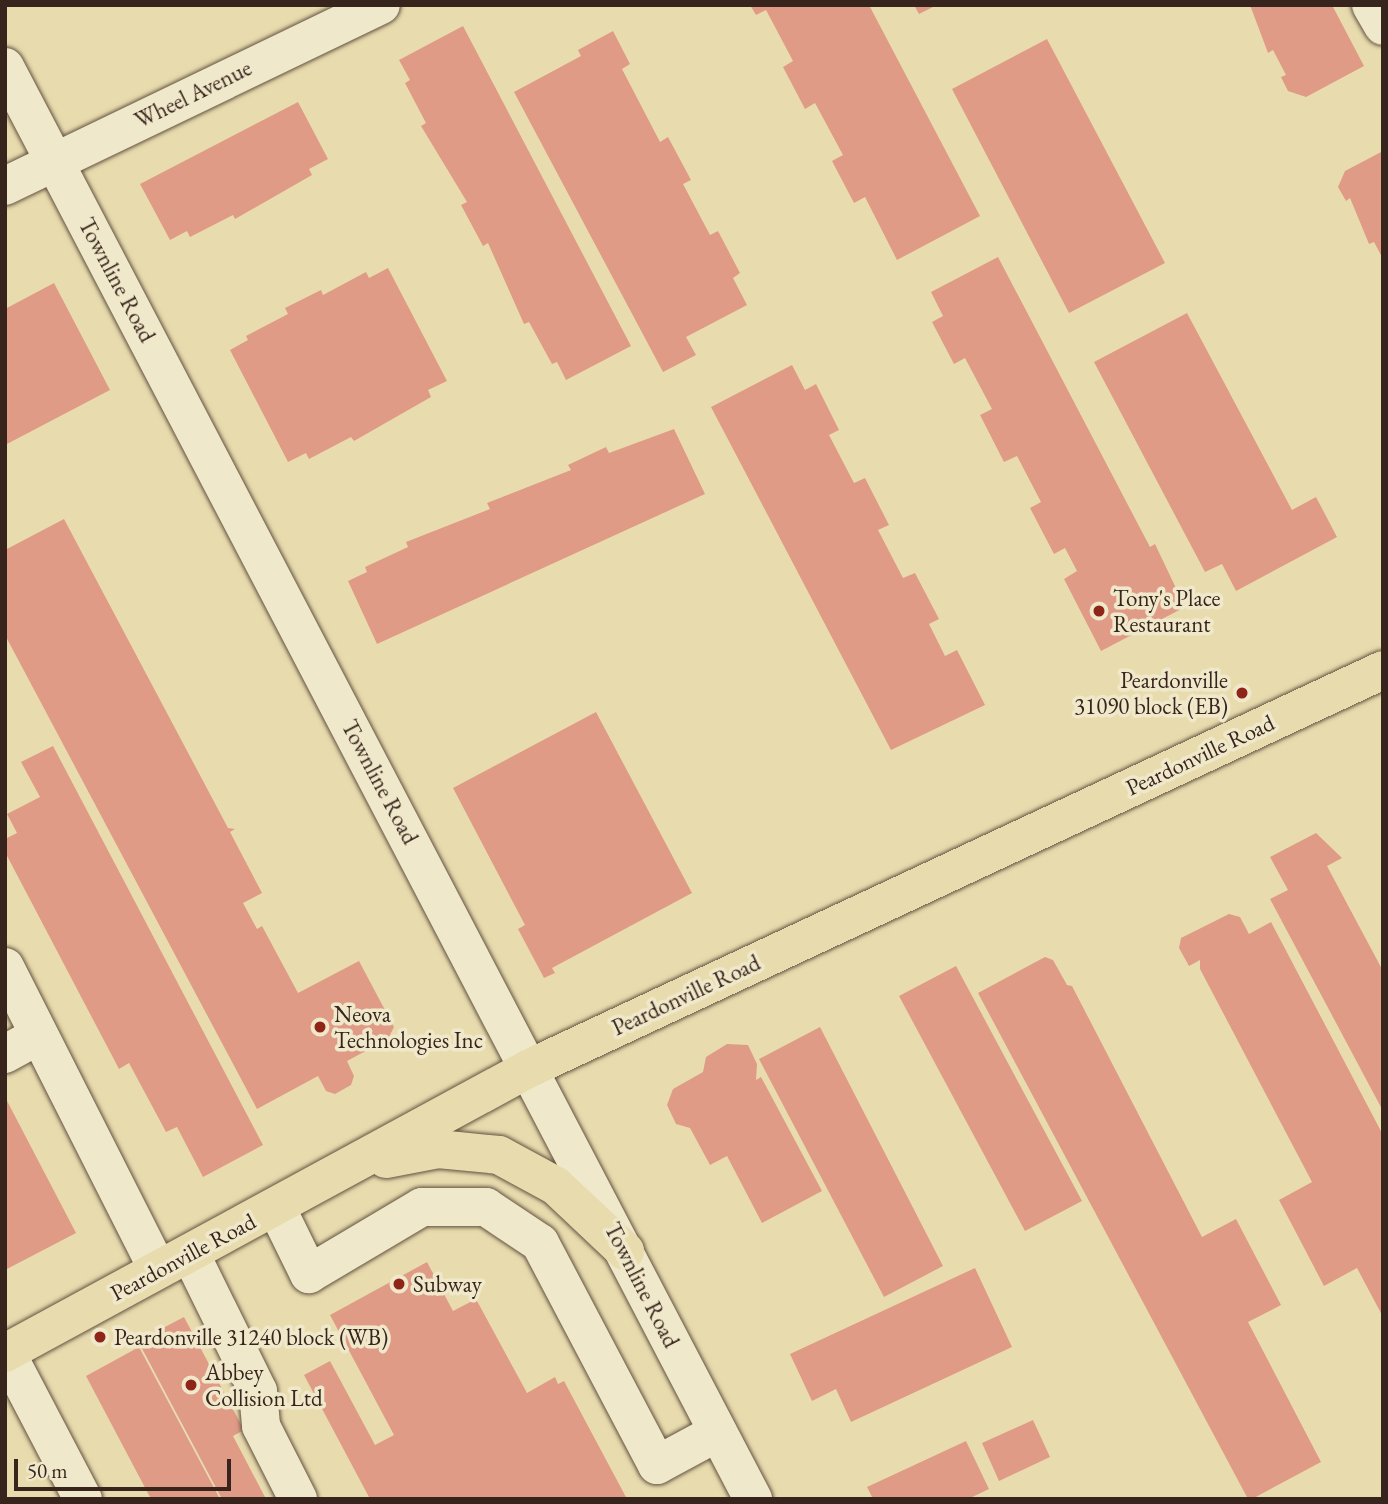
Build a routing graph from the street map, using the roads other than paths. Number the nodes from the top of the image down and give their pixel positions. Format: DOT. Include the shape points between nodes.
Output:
graph roads {
  1 [pos="381,5"];
  2 [pos="1371,5"];
  3 [pos="1383,26"];
  4 [pos="5,67"];
  5 [pos="54,160"];
  6 [pos="5,186"];
  7 [pos="1383,670"];
  8 [pos="5,967"];
  9 [pos="21,1045"];
  10 [pos="530,1068"];
  11 [pos="353,1165"];
  12 [pos="276,1207"];
  13 [pos="625,1251"];
  14 [pos="174,1262"];
  15 [pos="6,1352"];
  16 [pos="718,1432"];
  17 [pos="83,1499"];
  18 [pos="298,1499"];
  19 [pos="753,1499"];
  1 -- 5 [label="street, Wheel Avenue"];
  2 -- 3 [label="street"];
  4 -- 5 [label="street, Townline Road"];
  5 -- 6 [label="street, Wheel Avenue"];
  5 -- 10 [label="street, Townline Road"];
  7 -- 10 [label="main road, Peardonville Road"];
  8 -- 9 [label="street"];
  9 -- 14 [label="street"];
  10 -- 11 [label="main road, Peardonville Road"];
  10 -- 13 [label="street, Townline Road"];
  11 -- 12 [label="main road, Peardonville Road"];
  11 -- 13 [label="main road" via="438,1149 499,1155 556,1186"];
  12 -- 14 [label="main road, Peardonville Road"];
  12 -- 16 [label="street" via="309,1274 422,1207 486,1207 540,1243 657,1465"];
  13 -- 16 [label="street, Townline Road"];
  14 -- 15 [label="main road, Peardonville Road"];
  14 -- 18 [label="street" via="258,1391 261,1426"];
  15 -- 17 [label="street"];
  16 -- 19 [label="street, Townline Road"];
}
